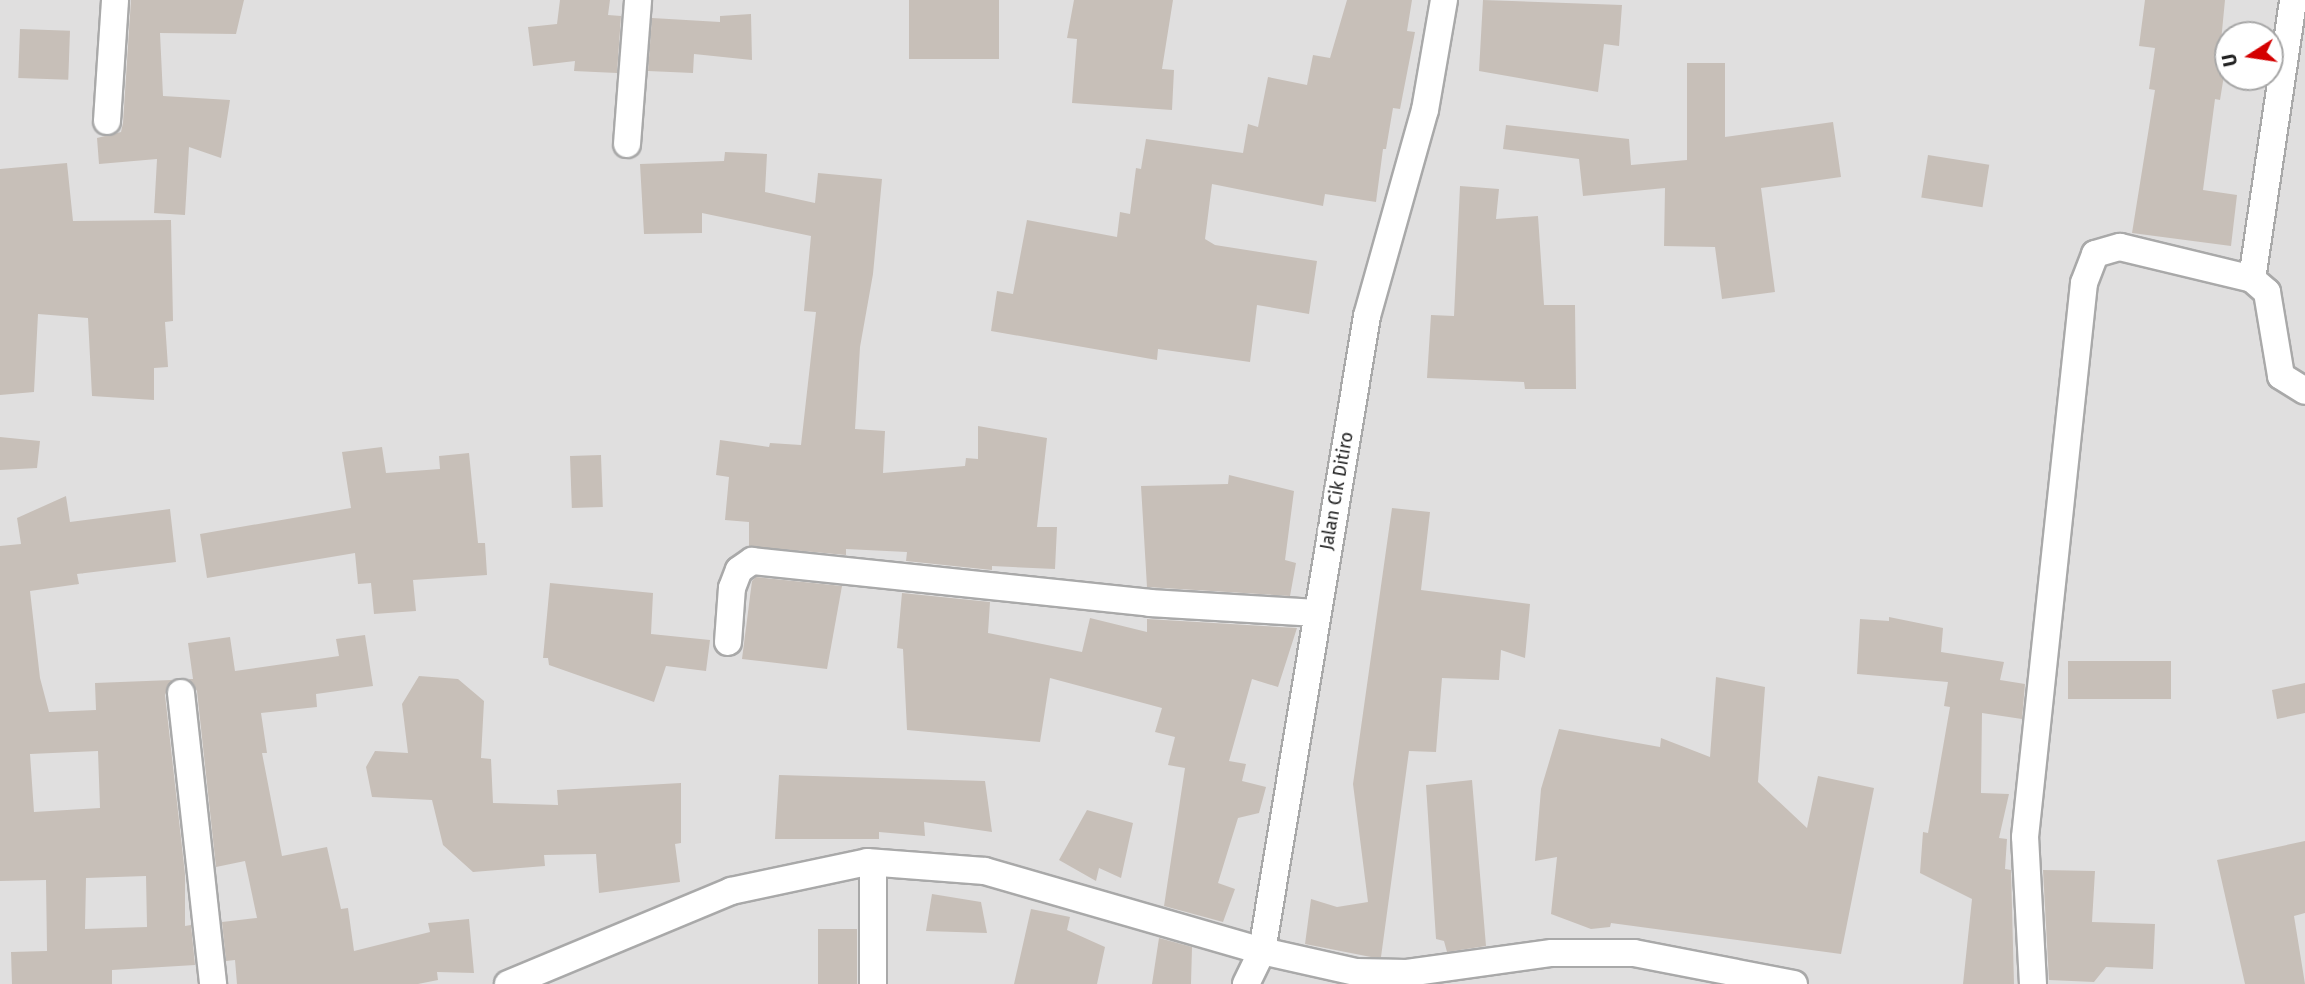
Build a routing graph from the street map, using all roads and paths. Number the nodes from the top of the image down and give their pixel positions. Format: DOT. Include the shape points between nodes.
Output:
graph roads {
  1 [pos="115,0"];
  2 [pos="638,0"];
  3 [pos="1444,0"];
  4 [pos="2293,0"];
  5 [pos="107,121"];
  6 [pos="627,144"];
  7 [pos="2252,279"];
  8 [pos="2305,391"];
  9 [pos="1317,612"];
  10 [pos="728,642"];
  11 [pos="181,693"];
  12 [pos="873,863"];
  13 [pos="1262,951"];
  14 [pos="213,984"];
  15 [pos="508,984"];
  16 [pos="873,984"];
  17 [pos="1246,984"];
  18 [pos="1794,984"];
  19 [pos="2033,984"];
  1 -- 5 [label="street"];
  2 -- 6 [label="street"];
  3 -- 9 [label="street, Jalan Cik Ditiro" via="1425,110 1367,316"];
  4 -- 7 [label="street"];
  7 -- 8 [label="street" via="2267,292 2281,376"];
  7 -- 19 [label="street" via="2120,247 2095,254 2084,283 2025,837"];
  9 -- 10 [label="street" via="1150,603 752,561 739,570 732,589"];
  9 -- 13 [label="street, Jalan Cik Ditiro"];
  11 -- 14 [label="street"];
  12 -- 13 [label="street" via="985,871"];
  12 -- 15 [label="street" via="731,891"];
  12 -- 16 [label="street"];
  13 -- 17 [label="street, Jalan Cik Ditiro"];
  13 -- 18 [label="street" via="1356,972 1407,973 1552,953 1634,953"];
}
